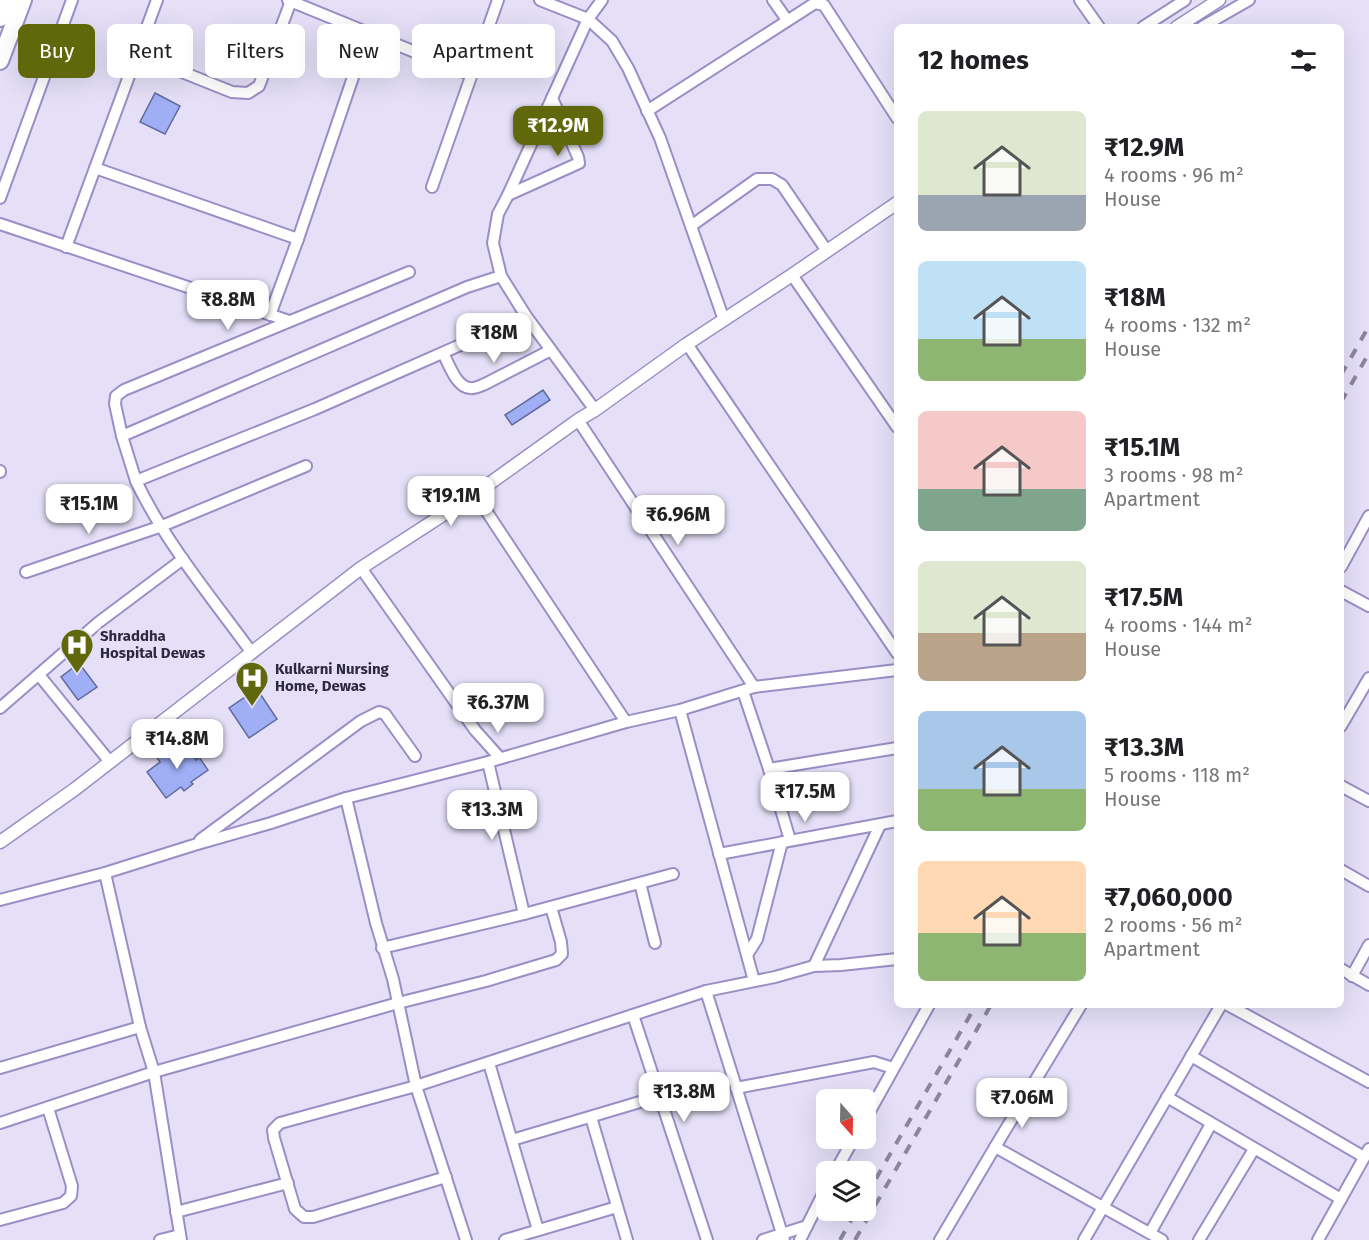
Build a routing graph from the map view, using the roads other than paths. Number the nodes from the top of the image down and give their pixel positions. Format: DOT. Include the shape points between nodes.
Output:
graph roads {
  1 [pos="23,0"];
  2 [pos="72,0"];
  3 [pos="157,0"];
  4 [pos="498,0"];
  5 [pos="540,0"];
  6 [pos="602,0"];
  7 [pos="773,0"];
  8 [pos="1080,0"];
  9 [pos="1185,0"];
  10 [pos="1219,0"];
  11 [pos="1249,0"];
  12 [pos="289,1"];
  13 [pos="826,2"];
  14 [pos="588,19"];
  15 [pos="787,20"];
  16 [pos="148,24"];
  17 [pos="346,24"];
  18 [pos="489,24"];
  19 [pos="1097,24"];
  20 [pos="1148,24"];
  21 [pos="1182,24"];
  22 [pos="1207,24"];
  23 [pos="0,61"];
  24 [pos="193,76"];
  25 [pos="128,78"];
  26 [pos="353,78"];
  27 [pos="470,78"];
  28 [pos="552,98"];
  29 [pos="647,111"];
  30 [pos="894,113"];
  31 [pos="95,168"];
  32 [pos="432,187"];
  33 [pos="508,195"];
  34 [pos="0,198"];
  35 [pos="894,205"];
  36 [pos="0,224"];
  37 [pos="691,226"];
  38 [pos="298,239"];
  39 [pos="66,247"];
  40 [pos="827,251"];
  41 [pos="409,272"];
  42 [pos="792,275"];
  43 [pos="501,276"];
  44 [pos="270,315"];
  45 [pos="526,316"];
  46 [pos="724,320"];
  47 [pos="289,321"];
  48 [pos="687,344"];
  49 [pos="551,350"];
  50 [pos="443,353"];
  51 [pos="595,410"];
  52 [pos="578,420"];
  53 [pos="894,423"];
  54 [pos="122,436"];
  55 [pos="306,466"];
  56 [pos="136,481"];
  57 [pos="475,494"];
  58 [pos="1368,519"];
  59 [pos="162,526"];
  60 [pos="183,559"];
  61 [pos="1344,562"];
  62 [pos="361,568"];
  63 [pos="26,572"];
  64 [pos="1344,593"];
  65 [pos="1369,606"];
  66 [pos="894,649"];
  67 [pos="252,653"];
  68 [pos="894,670"];
  69 [pos="39,675"];
  70 [pos="1369,678"];
  71 [pos="754,687"];
  72 [pos="742,691"];
  73 [pos="0,708"];
  74 [pos="680,710"];
  75 [pos="1344,721"];
  76 [pos="626,722"];
  77 [pos="894,748"];
  78 [pos="416,756"];
  79 [pos="500,758"];
  80 [pos="110,762"];
  81 [pos="488,762"];
  82 [pos="769,769"];
  83 [pos="1344,788"];
  84 [pos="346,798"];
  85 [pos="1369,801"];
  86 [pos="894,822"];
  87 [pos="879,825"];
  88 [pos="786,841"];
  89 [pos="0,842"];
  90 [pos="194,845"];
  91 [pos="719,854"];
  92 [pos="1344,872"];
  93 [pos="105,873"];
  94 [pos="673,874"];
  95 [pos="640,883"];
  96 [pos="1369,886"];
  97 [pos="0,900"];
  98 [pos="551,907"];
  99 [pos="524,915"];
  100 [pos="655,943"];
  101 [pos="1369,945"];
  102 [pos="382,948"];
  103 [pos="747,955"];
  104 [pos="894,959"];
  105 [pos="814,966"];
  106 [pos="1344,971"];
  107 [pos="1352,975"];
  108 [pos="754,981"];
  109 [pos="1369,985"];
  110 [pos="706,991"];
  111 [pos="398,1003"];
  112 [pos="927,1008"];
  113 [pos="1079,1008"];
  114 [pos="1219,1008"];
  115 [pos="1233,1008"];
  116 [pos="633,1015"];
  117 [pos="140,1028"];
  118 [pos="1191,1056"];
  119 [pos="489,1063"];
  120 [pos="0,1068"];
  121 [pos="893,1068"];
  122 [pos="154,1072"];
  123 [pos="1369,1082"];
  124 [pos="416,1086"];
  125 [pos="736,1088"];
  126 [pos="660,1096"];
  127 [pos="1167,1098"];
  128 [pos="876,1099"];
  129 [pos="48,1108"];
  130 [pos="591,1117"];
  131 [pos="0,1123"];
  132 [pos="1211,1124"];
  133 [pos="512,1140"];
  134 [pos="994,1147"];
  135 [pos="1254,1149"];
  136 [pos="1367,1153"];
  137 [pos="446,1177"];
  138 [pos="288,1183"];
  139 [pos="1341,1199"];
  140 [pos="617,1207"];
  141 [pos="1103,1207"];
  142 [pos="816,1208"];
  143 [pos="176,1212"];
  144 [pos="0,1220"];
  145 [pos="807,1226"];
  146 [pos="538,1230"];
  147 [pos="1150,1233"];
  148 [pos="180,1237"];
  149 [pos="784,1237"];
  150 [pos="160,1240"];
  151 [pos="466,1240"];
  152 [pos="505,1240"];
  153 [pos="627,1240"];
  154 [pos="707,1240"];
  155 [pos="763,1240"];
  156 [pos="800,1240"];
  157 [pos="940,1240"];
  158 [pos="1084,1240"];
  159 [pos="1162,1240"];
  160 [pos="1199,1240"];
  161 [pos="1317,1240"];
  1 -- 23 [label="main road"];
  2 -- 34 [label="street"];
  3 -- 16 [label="street"];
  4 -- 18 [label="street"];
  5 -- 14 [label="street"];
  6 -- 14 [label="street"];
  7 -- 15 [label="street"];
  8 -- 19 [label="street"];
  9 -- 20 [label="street"];
  10 -- 21 [label="street"];
  11 -- 22 [label="street"];
  12 -- 17 [label="street"];
  12 -- 24 [label="street" via="259,86 249,93 232,92"];
  13 -- 15 [label="street" via="815,3"];
  13 -- 30 [label="street"];
  14 -- 28 [label="street"];
  14 -- 29 [label="street" via="612,41"];
  15 -- 29 [label="street"];
  25 -- 31 [label="street"];
  26 -- 38 [label="street"];
  27 -- 32 [label="street"];
  28 -- 33 [label="street"];
  28 -- 33 [label="street" via="579,163"];
  29 -- 37 [label="street"];
  31 -- 38 [label="street"];
  31 -- 39 [label="street"];
  33 -- 43 [label="street" via="498,214 493,243"];
  35 -- 40 [label="street"];
  36 -- 39 [label="street"];
  37 -- 40 [label="street" via="757,179 772,179 782,185"];
  37 -- 46 [label="street"];
  38 -- 44 [label="street"];
  39 -- 44 [label="street"];
  40 -- 42 [label="street"];
  41 -- 47 [label="street"];
  42 -- 46 [label="street"];
  42 -- 53 [label="street"];
  43 -- 45 [label="street"];
  43 -- 54 [label="street" via="467,287"];
  44 -- 47 [label="street"];
  45 -- 49 [label="street"];
  45 -- 50 [label="street"];
  46 -- 48 [label="street"];
  47 -- 54 [label="street" via="124,390 116,396 115,404"];
  48 -- 51 [label="street"];
  48 -- 66 [label="street"];
  49 -- 50 [label="street" via="474,388 459,383"];
  49 -- 51 [label="street"];
  50 -- 56 [label="street"];
  51 -- 52 [label="street"];
  52 -- 57 [label="street"];
  52 -- 71 [label="street"];
  54 -- 56 [label="street"];
  55 -- 59 [label="street"];
  56 -- 59 [label="street"];
  57 -- 62 [label="street"];
  57 -- 76 [label="street"];
  58 -- 61 [label="street"];
  59 -- 60 [label="street"];
  59 -- 63 [label="street"];
  60 -- 67 [label="street"];
  60 -- 69 [label="street" via="99,622"];
  62 -- 67 [label="street"];
  62 -- 79 [label="street" via="475,730"];
  64 -- 65 [label="street"];
  67 -- 80 [label="street"];
  68 -- 71 [label="street"];
  69 -- 73 [label="street"];
  69 -- 80 [label="street"];
  70 -- 75 [label="street"];
  71 -- 72 [label="street"];
  72 -- 74 [label="street"];
  72 -- 82 [label="street"];
  74 -- 76 [label="street"];
  74 -- 91 [label="street"];
  76 -- 79 [label="street"];
  77 -- 82 [label="street"];
  78 -- 90 [label="street" via="385,714 379,712 361,721"];
  79 -- 81 [label="street"];
  80 -- 89 [label="street"];
  81 -- 84 [label="street"];
  81 -- 99 [label="street"];
  82 -- 88 [label="street"];
  83 -- 85 [label="street"];
  84 -- 90 [label="street"];
  84 -- 102 [label="street"];
  86 -- 87 [label="street"];
  87 -- 88 [label="street"];
  87 -- 105 [label="street"];
  88 -- 91 [label="street"];
  88 -- 103 [label="street" via="758,939"];
  90 -- 93 [label="street"];
  91 -- 103 [label="street"];
  92 -- 96 [label="street"];
  93 -- 97 [label="street"];
  93 -- 117 [label="street"];
  94 -- 95 [label="street"];
  95 -- 98 [label="street"];
  95 -- 100 [label="street"];
  98 -- 99 [label="street"];
  98 -- 111 [label="street" via="561,942 562,954 556,960"];
  99 -- 102 [label="street"];
  101 -- 107 [label="street"];
  102 -- 111 [label="street"];
  103 -- 108 [label="street"];
  104 -- 105 [label="street"];
  105 -- 108 [label="street"];
  106 -- 107 [label="street"];
  107 -- 109 [label="street"];
  108 -- 110 [label="street"];
  110 -- 116 [label="street"];
  110 -- 125 [label="street"];
  111 -- 122 [label="street"];
  111 -- 124 [label="street"];
  112 -- 121 [label="street"];
  113 -- 134 [label="street"];
  114 -- 118 [label="street"];
  115 -- 123 [label="street"];
  116 -- 119 [label="street"];
  116 -- 126 [label="street"];
  117 -- 120 [label="street"];
  117 -- 122 [label="street"];
  118 -- 127 [label="street"];
  118 -- 136 [label="street"];
  119 -- 124 [label="street"];
  119 -- 133 [label="street"];
  121 -- 125 [label="street" via="874,1062"];
  121 -- 128 [label="street"];
  122 -- 129 [label="street"];
  122 -- 143 [label="street"];
  124 -- 137 [label="street"];
  124 -- 138 [label="street" via="280,1123 273,1130 274,1138"];
  125 -- 149 [label="street"];
  126 -- 130 [label="street"];
  126 -- 154 [label="street"];
  127 -- 132 [label="street"];
  127 -- 141 [label="street"];
  129 -- 131 [label="street"];
  129 -- 144 [label="street" via="72,1186 71,1196 63,1203"];
  130 -- 133 [label="street"];
  130 -- 140 [label="street"];
  132 -- 135 [label="street"];
  132 -- 147 [label="street"];
  133 -- 146 [label="street"];
  134 -- 141 [label="street"];
  134 -- 157 [label="street"];
  135 -- 139 [label="street"];
  135 -- 160 [label="street"];
  136 -- 139 [label="street"];
  137 -- 138 [label="street" via="313,1217 304,1217 296,1209"];
  137 -- 151 [label="street"];
  138 -- 143 [label="street"];
  139 -- 161 [label="street"];
  140 -- 146 [label="street"];
  140 -- 153 [label="street"];
  141 -- 147 [label="street"];
  141 -- 158 [label="street"];
  142 -- 145 [label="street"];
  143 -- 148 [label="street"];
  145 -- 149 [label="street"];
  145 -- 156 [label="street"];
  146 -- 152 [label="street"];
  147 -- 159 [label="street"];
  148 -- 150 [label="street"];
  149 -- 155 [label="street"];
}
